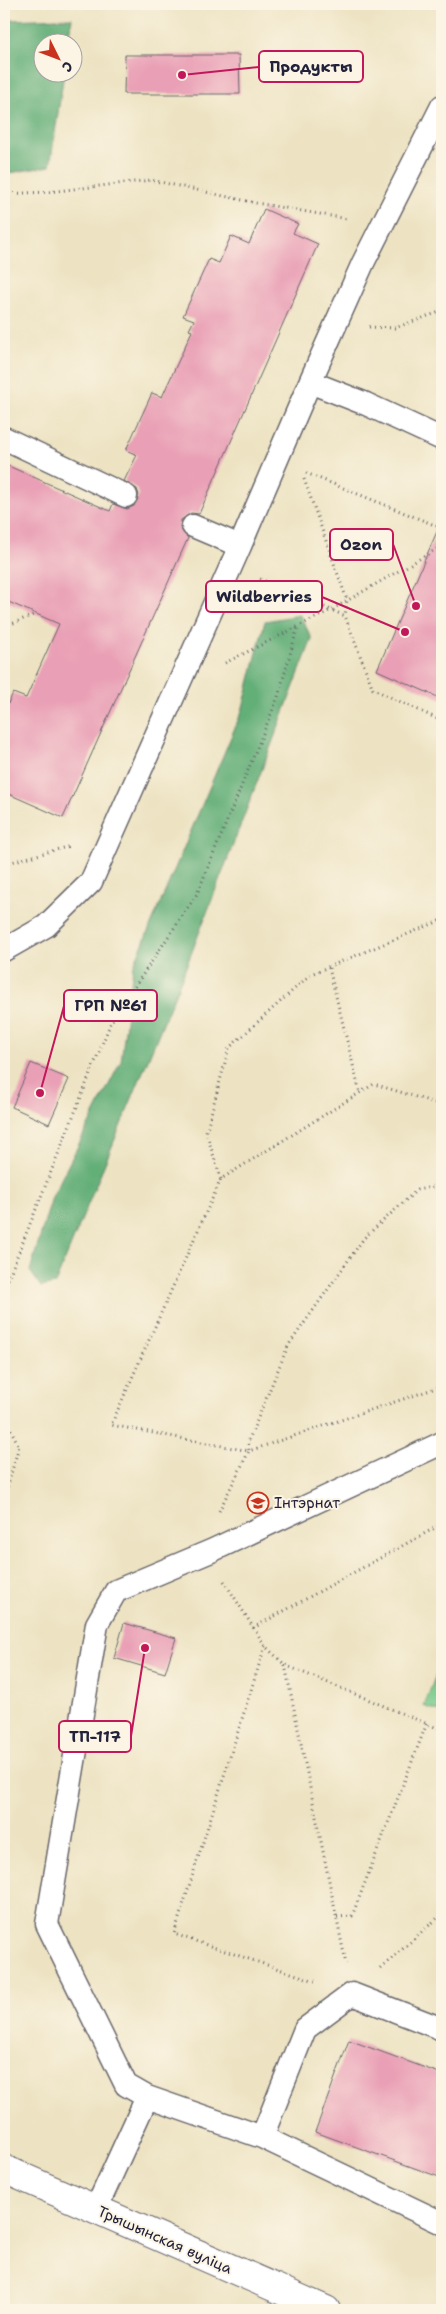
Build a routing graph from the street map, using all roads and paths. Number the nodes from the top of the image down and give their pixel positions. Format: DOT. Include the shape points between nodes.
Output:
graph roads {
  1 [pos="442,106"];
  2 [pos="4,194"];
  3 [pos="383,222"];
  4 [pos="442,311"];
  5 [pos="336,326"];
  6 [pos="310,382"];
  7 [pos="4,438"];
  8 [pos="442,439"];
  9 [pos="126,496"];
  10 [pos="193,526"];
  11 [pos="442,528"];
  12 [pos="240,546"];
  13 [pos="442,546"];
  14 [pos="254,576"];
  15 [pos="346,600"];
  16 [pos="331,610"];
  17 [pos="33,615"];
  18 [pos="345,616"];
  19 [pos="298,626"];
  20 [pos="4,627"];
  21 [pos="180,684"];
  22 [pos="442,721"];
  23 [pos="441,920"];
  24 [pos="442,924"];
  25 [pos="4,950"];
  26 [pos="329,968"];
  27 [pos="360,1093"];
  28 [pos="442,1105"];
  29 [pos="222,1180"];
  30 [pos="442,1185"];
  31 [pos="4,1289"];
  32 [pos="442,1386"];
  33 [pos="4,1416"];
  34 [pos="442,1444"];
  35 [pos="249,1451"];
  36 [pos="4,1499"];
  37 [pos="442,1524"];
  38 [pos="219,1547"];
  39 [pos="253,1628"];
  40 [pos="265,1646"];
  41 [pos="285,1665"];
  42 [pos="427,1723"];
  43 [pos="442,1730"];
  44 [pos="442,1914"];
  45 [pos="337,1917"];
  46 [pos="352,1994"];
  47 [pos="442,2029"];
  48 [pos="147,2097"];
  49 [pos="262,2136"];
  50 [pos="4,2169"];
  51 [pos="96,2209"];
  52 [pos="442,2223"];
  53 [pos="326,2310"];
  1 -- 3 [label="lane"];
  2 -- 3 [label="path" via="151,180 360,222"];
  3 -- 5 [label="lane"];
  4 -- 5 [label="path" via="395,328"];
  5 -- 6 [label="lane"];
  6 -- 8 [label="lane"];
  6 -- 12 [label="lane"];
  7 -- 9 [label="lane"];
  10 -- 12 [label="lane"];
  11 -- 15 [label="path" via="302,471"];
  12 -- 21 [label="lane"];
  13 -- 15 [label="path"];
  14 -- 16 [label="path"];
  15 -- 16 [label="path"];
  15 -- 18 [label="path"];
  16 -- 18 [label="path"];
  16 -- 19 [label="path"];
  17 -- 20 [label="path"];
  18 -- 22 [label="path" via="373,689"];
  19 -- 21 [label="path"];
  19 -- 31 [label="path" via="278,697 196,894 110,1022"];
  21 -- 25 [label="lane" via="91,882 46,926"];
  23 -- 24 [label="path"];
  23 -- 26 [label="path"];
  26 -- 27 [label="path"];
  26 -- 29 [label="path" via="311,974 229,1048 206,1132"];
  27 -- 28 [label="path" via="374,1084"];
  27 -- 29 [label="path"];
  29 -- 35 [label="path" via="111,1425"];
  30 -- 35 [label="path" via="417,1190 364,1238 288,1346 248,1442"];
  32 -- 35 [label="path"];
  33 -- 36 [label="path" via="19,1446"];
  34 -- 38 [label="lane"];
  35 -- 38 [label="path" via="216,1518"];
  37 -- 39 [label="path"];
  38 -- 39 [label="path" via="222,1578"];
  38 -- 48 [label="lane" via="116,1591 97,1624 47,1924 126,2085"];
  39 -- 40 [label="path"];
  40 -- 41 [label="path"];
  40 -- 46 [label="path" via="174,1934"];
  41 -- 42 [label="path"];
  41 -- 45 [label="path"];
  42 -- 43 [label="path"];
  42 -- 45 [label="path" via="352,1916"];
  44 -- 46 [label="path"];
  45 -- 46 [label="path"];
  46 -- 47 [label="lane"];
  46 -- 49 [label="lane" via="305,2029"];
  48 -- 49 [label="lane"];
  48 -- 51 [label="lane"];
  49 -- 52 [label="lane"];
  50 -- 51 [label="street, Трышынская вуліца"];
  51 -- 53 [label="street, Трышынская вуліца"];
}
